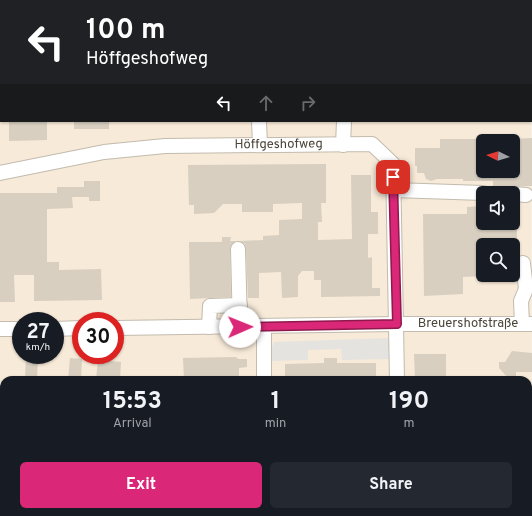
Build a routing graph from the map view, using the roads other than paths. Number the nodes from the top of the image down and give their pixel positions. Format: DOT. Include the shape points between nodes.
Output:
graph roads {
  1 [pos="260,122"];
  2 [pos="344,122"];
  3 [pos="260,145"];
  4 [pos="343,145"];
  5 [pos="0,173"];
  6 [pos="394,190"];
  7 [pos="476,193"];
  8 [pos="238,249"];
  9 [pos="523,263"];
  10 [pos="240,305"];
  11 [pos="397,324"];
  12 [pos="527,324"];
  13 [pos="264,326"];
  14 [pos="209,327"];
  15 [pos="240,327"];
  16 [pos="124,328"];
  17 [pos="0,329"];
  18 [pos="12,329"];
  19 [pos="264,376"];
  20 [pos="398,376"];
  1 -- 3 [label="street"];
  2 -- 4 [label="street"];
  3 -- 4 [label="street, Höffgeshofweg"];
  3 -- 5 [label="street, Höffgeshofweg" via="165,146 119,150"];
  4 -- 6 [label="street, Höffgeshofweg" via="372,144 393,164"];
  6 -- 7 [label="street"];
  6 -- 11 [label="street, Höffgeshofweg"];
  8 -- 10 [label="street"];
  9 -- 12 [label="street" via="526,289 521,301"];
  10 -- 14 [label="street" via="210,306"];
  10 -- 15 [label="street"];
  11 -- 12 [label="street, Breuershofstraße"];
  11 -- 13 [label="street, Breuershofstraße"];
  11 -- 20 [label="street, Höffgeshofweg"];
  13 -- 15 [label="street, Breuershofstraße"];
  13 -- 19 [label="street"];
  14 -- 15 [label="street, Breuershofstraße"];
  14 -- 16 [label="street, Breuershofstraße"];
  17 -- 18 [label="street"];
}
